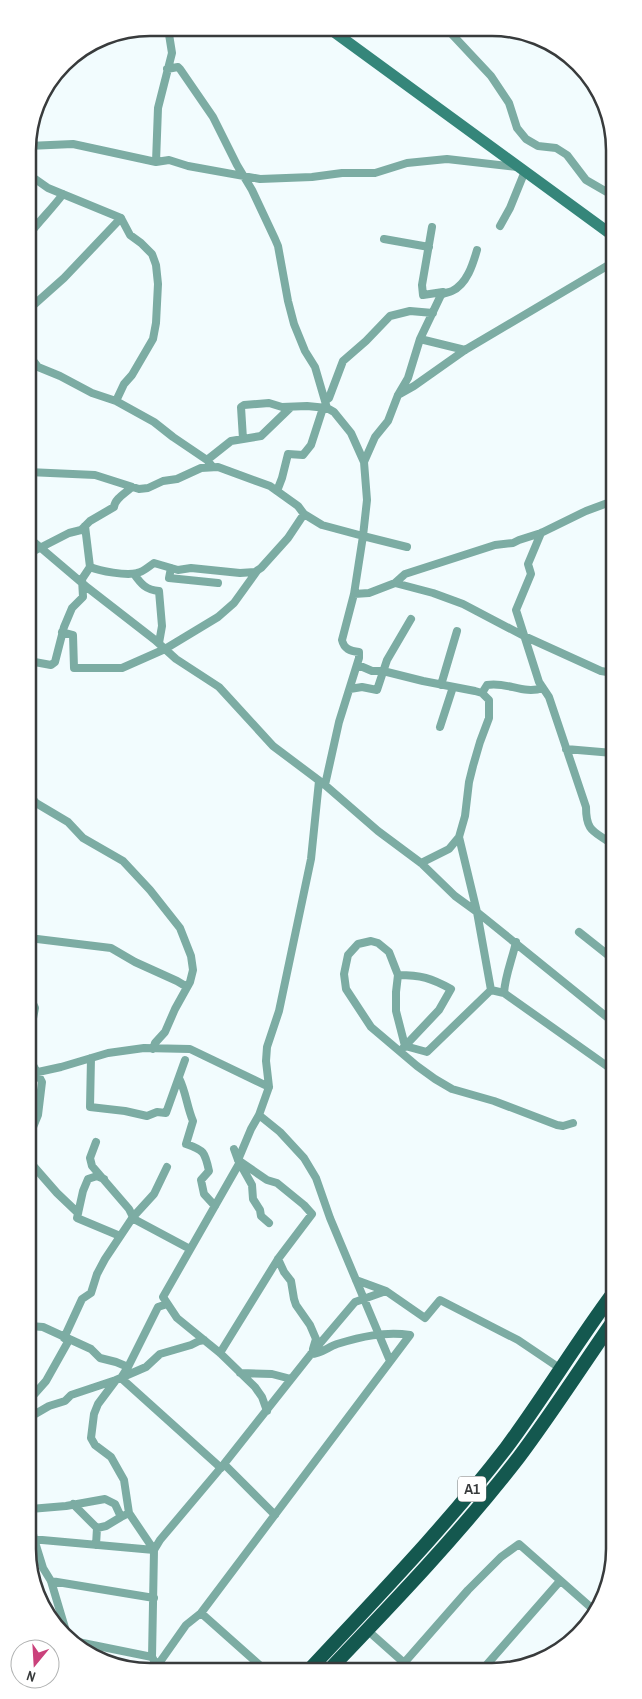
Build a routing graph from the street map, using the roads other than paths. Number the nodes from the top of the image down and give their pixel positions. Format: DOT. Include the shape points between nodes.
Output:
graph roads {
  1 [pos="169,36"];
  2 [pos="340,36"];
  3 [pos="453,36"];
  4 [pos="167,68"];
  5 [pos="36,146"];
  6 [pos="156,162"];
  7 [pos="522,170"];
  8 [pos="244,176"];
  9 [pos="36,180"];
  10 [pos="606,192"];
  11 [pos="63,194"];
  12 [pos="121,218"];
  13 [pos="36,225"];
  14 [pos="500,226"];
  15 [pos="432,227"];
  16 [pos="606,231"];
  17 [pos="384,239"];
  18 [pos="429,247"];
  19 [pos="477,250"];
  20 [pos="606,267"];
  21 [pos="443,292"];
  22 [pos="36,303"];
  23 [pos="433,313"];
  24 [pos="420,338"];
  25 [pos="465,350"];
  26 [pos="36,364"];
  27 [pos="398,395"];
  28 [pos="116,401"];
  29 [pos="325,406"];
  30 [pos="291,407"];
  31 [pos="243,439"];
  32 [pos="364,462"];
  33 [pos="209,463"];
  34 [pos="36,472"];
  35 [pos="132,487"];
  36 [pos="277,491"];
  37 [pos="606,504"];
  38 [pos="304,514"];
  39 [pos="85,526"];
  40 [pos="541,533"];
  41 [pos="363,536"];
  42 [pos="407,547"];
  43 [pos="36,550"];
  44 [pos="36,552"];
  45 [pos="90,567"];
  46 [pos="171,568"];
  47 [pos="257,571"];
  48 [pos="134,574"];
  49 [pos="396,582"];
  50 [pos="82,583"];
  51 [pos="218,583"];
  52 [pos="354,594"];
  53 [pos="411,619"];
  54 [pos="457,631"];
  55 [pos="62,632"];
  56 [pos="524,636"];
  57 [pos="162,646"];
  58 [pos="36,662"];
  59 [pos="358,665"];
  60 [pos="383,671"];
  61 [pos="606,672"];
  62 [pos="441,685"];
  63 [pos="452,688"];
  64 [pos="543,688"];
  65 [pos="350,689"];
  66 [pos="482,694"];
  67 [pos="440,727"];
  68 [pos="566,749"];
  69 [pos="606,752"];
  70 [pos="322,783"];
  71 [pos="36,803"];
  72 [pos="459,837"];
  73 [pos="606,840"];
  74 [pos="422,863"];
  75 [pos="477,912"];
  76 [pos="579,932"];
  77 [pos="36,939"];
  78 [pos="516,942"];
  79 [pos="606,953"];
  80 [pos="398,975"];
  81 [pos="187,987"];
  82 [pos="492,990"];
  83 [pos="504,994"];
  84 [pos="606,1016"];
  85 [pos="153,1049"];
  86 [pos="402,1049"];
  87 [pos="91,1058"];
  88 [pos="185,1060"];
  89 [pos="606,1065"];
  90 [pos="36,1072"];
  91 [pos="36,1076"];
  92 [pos="179,1078"];
  93 [pos="269,1087"];
  94 [pos="259,1115"];
  95 [pos="36,1121"];
  96 [pos="573,1124"];
  97 [pos="96,1142"];
  98 [pos="234,1148"];
  99 [pos="90,1158"];
  100 [pos="239,1161"];
  101 [pos="167,1167"];
  102 [pos="36,1169"];
  103 [pos="88,1179"];
  104 [pos="104,1180"];
  105 [pos="215,1206"];
  106 [pos="78,1213"];
  107 [pos="132,1217"];
  108 [pos="270,1223"];
  109 [pos="120,1236"];
  110 [pos="190,1249"];
  111 [pos="278,1259"];
  112 [pos="356,1280"];
  113 [pos="386,1291"];
  114 [pos="364,1299"];
  115 [pos="167,1304"];
  116 [pos="606,1304"];
  117 [pos="36,1326"];
  118 [pos="606,1332"];
  119 [pos="379,1334"];
  120 [pos="66,1339"];
  121 [pos="204,1340"];
  122 [pos="220,1353"];
  123 [pos="311,1354"];
  124 [pos="390,1360"];
  125 [pos="128,1367"];
  126 [pos="561,1369"];
  127 [pos="240,1373"];
  128 [pos="119,1379"];
  129 [pos="291,1379"];
  130 [pos="36,1392"];
  131 [pos="267,1411"];
  132 [pos="36,1414"];
  133 [pos="223,1466"];
  134 [pos="73,1504"];
  135 [pos="36,1509"];
  136 [pos="129,1514"];
  137 [pos="275,1515"];
  138 [pos="121,1517"];
  139 [pos="97,1528"];
  140 [pos="36,1539"];
  141 [pos="96,1545"];
  142 [pos="36,1550"];
  143 [pos="154,1550"];
  144 [pos="51,1581"];
  145 [pos="560,1581"];
  146 [pos="154,1598"];
  147 [pos="590,1606"];
  148 [pos="202,1613"];
  149 [pos="63,1621"];
  150 [pos="354,1621"];
  151 [pos="367,1630"];
  152 [pos="89,1644"];
  153 [pos="152,1657"];
  154 [pos="154,1663"];
  155 [pos="159,1663"];
  156 [pos="257,1663"];
  157 [pos="316,1663"];
  158 [pos="336,1663"];
  159 [pos="403,1663"];
  160 [pos="408,1663"];
  161 [pos="488,1663"];
  1 -- 4 [label="street" via="172,53"];
  2 -- 7 [label="main road"];
  3 -- 10 [label="street" via="492,76 509,103 517,128 526,139 538,146 556,148 567,156 586,180"];
  4 -- 6 [label="street" via="158,108"];
  4 -- 8 [label="street" via="178,67 184,74 214,117"];
  5 -- 6 [label="street" via="73,144"];
  6 -- 8 [label="street" via="169,160"];
  7 -- 8 [label="street" via="447,159 407,163 375,173 282,179"];
  7 -- 14 [label="street" via="510,208"];
  7 -- 16 [label="main road"];
  8 -- 29 [label="street" via="278,246 294,324 315,366"];
  9 -- 11 [label="street"];
  11 -- 12 [label="street"];
  11 -- 13 [label="street"];
  12 -- 22 [label="street"];
  12 -- 28 [label="street" via="130,235 152,254 158,284 152,339"];
  15 -- 18 [label="street"];
  17 -- 18 [label="street"];
  18 -- 21 [label="street" via="423,295"];
  19 -- 21 [label="street" via="473,266 463,282 452,291"];
  20 -- 25 [label="street"];
  21 -- 23 [label="street"];
  23 -- 24 [label="street"];
  23 -- 29 [label="street" via="410,311 390,316 343,361"];
  24 -- 25 [label="street"];
  24 -- 27 [label="street" via="408,378"];
  25 -- 27 [label="street"];
  26 -- 28 [label="street" via="92,394"];
  27 -- 32 [label="street" via="388,421 374,437"];
  28 -- 33 [label="street" via="154,422"];
  29 -- 30 [label="street"];
  29 -- 32 [label="street" via="351,433"];
  29 -- 36 [label="street" via="311,445 303,455 288,454"];
  30 -- 31 [label="street" via="260,436"];
  30 -- 31 [label="street" via="269,403 244,405 241,408"];
  31 -- 33 [label="street" via="231,441"];
  32 -- 41 [label="street" via="367,500"];
  33 -- 35 [label="street" via="177,479 148,488"];
  33 -- 36 [label="street"];
  34 -- 35 [label="street" via="96,475"];
  35 -- 39 [label="street" via="116,501 114,507"];
  36 -- 38 [label="street"];
  37 -- 40 [label="street"];
  38 -- 41 [label="street" via="322,525"];
  38 -- 47 [label="street" via="288,538"];
  39 -- 43 [label="street"];
  39 -- 45 [label="street"];
  40 -- 49 [label="street" via="405,574"];
  40 -- 56 [label="street" via="528,564 531,574 516,610"];
  41 -- 42 [label="street"];
  41 -- 52 [label="street"];
  44 -- 50 [label="street"];
  45 -- 48 [label="street" via="99,571"];
  45 -- 50 [label="street"];
  46 -- 47 [label="street" via="240,573"];
  46 -- 48 [label="street" via="154,563"];
  46 -- 51 [label="street" via="169,578"];
  47 -- 57 [label="street" via="234,603 218,618"];
  48 -- 57 [label="street" via="149,590 159,591"];
  49 -- 52 [label="street" via="369,593"];
  49 -- 56 [label="street" via="463,604"];
  50 -- 55 [label="street" via="83,597 72,608"];
  50 -- 57 [label="street"];
  52 -- 59 [label="street" via="342,640 350,651 359,652"];
  53 -- 60 [label="street"];
  54 -- 62 [label="street"];
  55 -- 57 [label="street" via="72,635 74,668 122,668"];
  55 -- 58 [label="street" via="54,664"];
  56 -- 61 [label="street"];
  56 -- 64 [label="street"];
  57 -- 70 [label="street" via="219,688 273,746"];
  59 -- 60 [label="street" via="372,671"];
  59 -- 65 [label="street"];
  60 -- 62 [label="street"];
  60 -- 65 [label="street" via="377,690"];
  62 -- 63 [label="street"];
  63 -- 66 [label="street"];
  63 -- 67 [label="street"];
  64 -- 66 [label="street" via="532,691 497,683 487,685"];
  64 -- 68 [label="street"];
  65 -- 70 [label="street"];
  66 -- 72 [label="street" via="489,700 489,718 469,782"];
  68 -- 69 [label="street"];
  68 -- 73 [label="street" via="586,807 586,821 595,834"];
  70 -- 74 [label="street"];
  70 -- 93 [label="street" via="311,859 279,1011 267,1047"];
  71 -- 81 [label="street" via="68,822 83,838 123,861 150,890 180,928 185,941 193,970"];
  72 -- 74 [label="street" via="448,850"];
  72 -- 75 [label="street"];
  74 -- 75 [label="street" via="455,896"];
  75 -- 78 [label="street"];
  75 -- 82 [label="street"];
  76 -- 79 [label="street"];
  77 -- 81 [label="street" via="111,948"];
  78 -- 83 [label="street" via="504,979"];
  78 -- 84 [label="street"];
  80 -- 86 [label="street" via="396,1011"];
  80 -- 86 [label="street" via="416,974 451,989 439,1010"];
  80 -- 86 [label="street" via="389,952 372,942 358,944 348,955 344,974 346,989 371,1027"];
  81 -- 85 [label="street"];
  82 -- 83 [label="street"];
  82 -- 86 [label="street" via="427,1052"];
  83 -- 89 [label="street"];
  85 -- 87 [label="street" via="108,1053"];
  85 -- 93 [label="street" via="190,1049"];
  86 -- 96 [label="street" via="435,1079 452,1089 557,1125"];
  87 -- 90 [label="street"];
  87 -- 92 [label="street" via="90,1108 147,1116 156,1112 166,1113"];
  88 -- 92 [label="street"];
  91 -- 95 [label="street" via="42,1082"];
  92 -- 105 [label="street" via="193,1121 186,1144 203,1151 209,1171 202,1180 204,1194"];
  93 -- 94 [label="street"];
  94 -- 100 [label="street"];
  94 -- 112 [label="street" via="286,1138 316,1178"];
  97 -- 99 [label="street"];
  98 -- 100 [label="street"];
  99 -- 103 [label="street"];
  99 -- 104 [label="street" via="92,1166"];
  100 -- 105 [label="street"];
  100 -- 108 [label="street" via="252,1185 253,1199 261,1216"];
  100 -- 111 [label="street" via="277,1183 312,1214"];
  101 -- 107 [label="street" via="154,1194"];
  102 -- 106 [label="street"];
  103 -- 104 [label="street" via="97,1176"];
  103 -- 106 [label="street"];
  104 -- 107 [label="street"];
  105 -- 110 [label="street"];
  106 -- 109 [label="street" via="77,1218"];
  107 -- 109 [label="street"];
  107 -- 110 [label="street"];
  109 -- 120 [label="street" via="97,1274 90,1293 82,1300"];
  110 -- 115 [label="street" via="163,1297"];
  111 -- 122 [label="street"];
  111 -- 123 [label="street" via="291,1281 294,1299 316,1340"];
  112 -- 113 [label="street"];
  112 -- 114 [label="street"];
  113 -- 114 [label="street"];
  113 -- 126 [label="street" via="426,1318 440,1300 518,1340"];
  114 -- 119 [label="street"];
  114 -- 123 [label="street" via="355,1302"];
  115 -- 121 [label="street" via="177,1318"];
  115 -- 125 [label="street" via="158,1307"];
  116 -- 126 [label="highway, A1"];
  117 -- 120 [label="street"];
  118 -- 151 [label="highway, A1" via="504,1475"];
  119 -- 123 [label="street" via="356,1338"];
  119 -- 124 [label="street"];
  119 -- 124 [label="street" via="410,1335"];
  120 -- 125 [label="street" via="91,1349 100,1358"];
  120 -- 130 [label="street" via="46,1380"];
  121 -- 122 [label="street"];
  121 -- 128 [label="street" via="160,1354 150,1364"];
  122 -- 127 [label="street"];
  123 -- 129 [label="street"];
  124 -- 137 [label="street"];
  125 -- 128 [label="street"];
  126 -- 150 [label="highway, A1" via="492,1466"];
  127 -- 129 [label="street" via="272,1374"];
  127 -- 131 [label="street" via="260,1393"];
  128 -- 132 [label="street" via="71,1395"];
  128 -- 133 [label="street"];
  128 -- 136 [label="street" via="98,1404 91,1438 111,1457 124,1480"];
  129 -- 131 [label="street"];
  131 -- 133 [label="street"];
  133 -- 137 [label="street"];
  133 -- 143 [label="street"];
  134 -- 135 [label="street"];
  134 -- 138 [label="street" via="105,1499 114,1504"];
  134 -- 139 [label="street"];
  136 -- 138 [label="street"];
  136 -- 143 [label="street"];
  137 -- 148 [label="street"];
  138 -- 139 [label="street"];
  139 -- 141 [label="street"];
  140 -- 141 [label="street"];
  141 -- 143 [label="street"];
  142 -- 144 [label="street"];
  143 -- 146 [label="street"];
  144 -- 146 [label="street"];
  144 -- 149 [label="street"];
  145 -- 147 [label="street"];
  145 -- 160 [label="street" via="520,1545 516,1545 468,1590"];
  145 -- 161 [label="street"];
  146 -- 153 [label="street"];
  148 -- 155 [label="street" via="186,1625"];
  148 -- 156 [label="street"];
  150 -- 151 [label="street"];
  150 -- 157 [label="highway, A1"];
  151 -- 158 [label="highway, A1"];
  151 -- 159 [label="street"];
  152 -- 153 [label="street"];
  153 -- 154 [label="street"];
}
